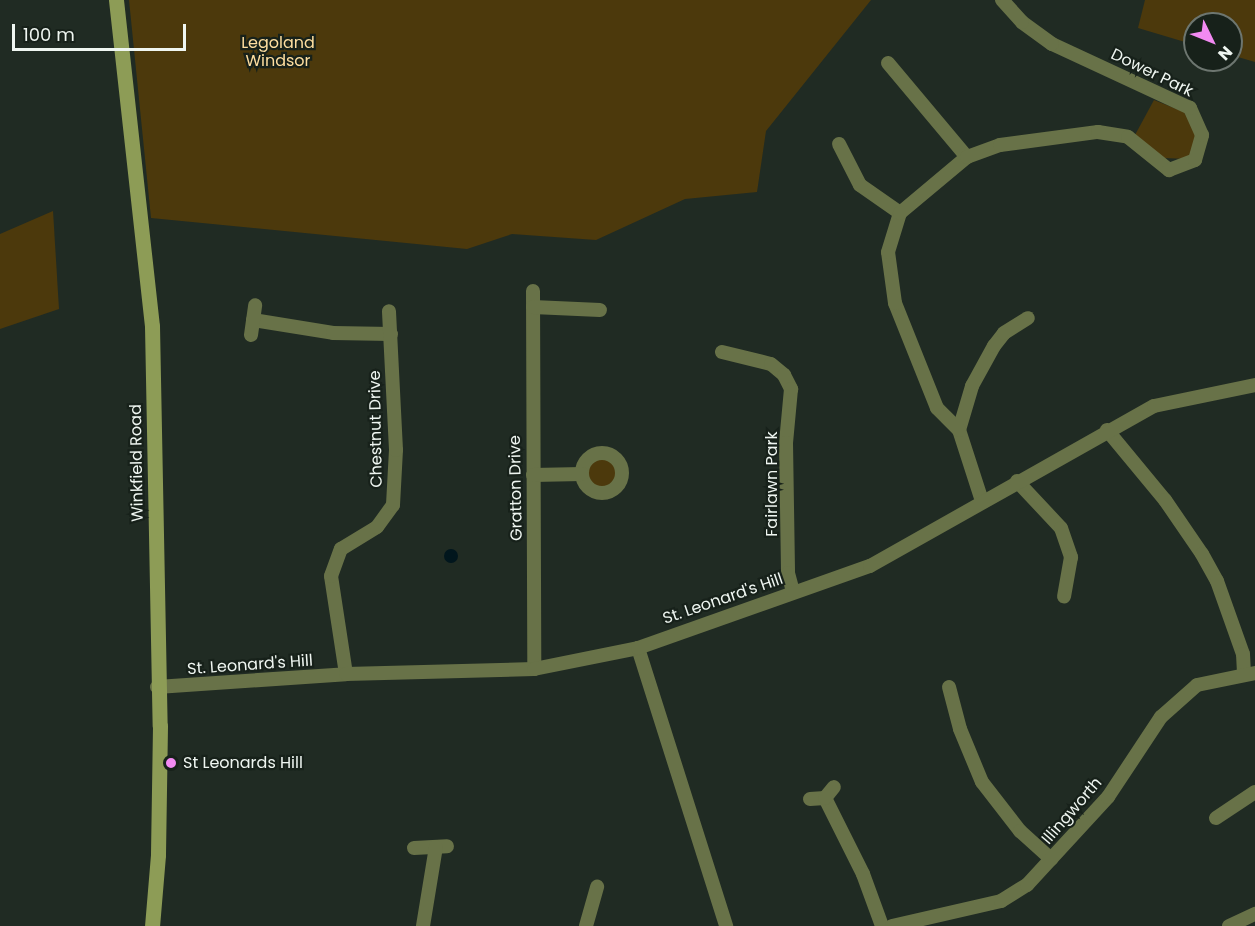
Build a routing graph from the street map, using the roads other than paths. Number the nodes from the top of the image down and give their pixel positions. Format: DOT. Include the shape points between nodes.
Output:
graph roads {
  1 [pos="117,0"];
  2 [pos="1004,1"];
  3 [pos="888,63"];
  4 [pos="839,144"];
  5 [pos="967,157"];
  6 [pos="900,213"];
  7 [pos="533,291"];
  8 [pos="255,305"];
  9 [pos="533,307"];
  10 [pos="600,310"];
  11 [pos="390,311"];
  12 [pos="1028,318"];
  13 [pos="253,320"];
  14 [pos="391,334"];
  15 [pos="251,335"];
  16 [pos="722,352"];
  17 [pos="1255,385"];
  18 [pos="959,429"];
  19 [pos="1107,430"];
  20 [pos="582,474"];
  21 [pos="533,475"];
  22 [pos="1017,481"];
  23 [pos="982,501"];
  24 [pos="793,592"];
  25 [pos="1064,596"];
  26 [pos="638,648"];
  27 [pos="534,669"];
  28 [pos="1250,673"];
  29 [pos="346,674"];
  30 [pos="158,687"];
  31 [pos="949,687"];
  32 [pos="1255,792"];
  33 [pos="810,799"];
  34 [pos="1216,818"];
  35 [pos="414,848"];
  36 [pos="1051,859"];
  37 [pos="590,895"];
  38 [pos="1255,914"];
  39 [pos="152,926"];
  40 [pos="423,926"];
  41 [pos="586,926"];
  42 [pos="726,926"];
  43 [pos="882,926"];
  44 [pos="892,926"];
  45 [pos="1229,926"];
  1 -- 30 [label="main road, Winkfield Road" via="152,317"];
  2 -- 5 [label="street, Dower Park" via="1052,44 1190,108 1202,135 1194,160 1169,170 1128,137 1098,132 1000,146"];
  3 -- 5 [label="street"];
  4 -- 6 [label="street" via="860,185"];
  5 -- 6 [label="street"];
  6 -- 18 [label="street" via="888,252 896,303 936,408"];
  7 -- 9 [label="street, Gratton Drive"];
  8 -- 13 [label="street"];
  9 -- 10 [label="street"];
  9 -- 21 [label="street, Gratton Drive"];
  11 -- 14 [label="street, Chestnut Drive"];
  12 -- 18 [label="street" via="1004,333 994,346 972,386"];
  13 -- 14 [label="street" via="333,333"];
  13 -- 15 [label="street"];
  14 -- 29 [label="street, Chestnut Drive" via="396,450 393,505 377,527 341,549 331,576"];
  16 -- 24 [label="street, Fairlawn Park" via="771,364 784,375 791,389 786,443 788,573"];
  17 -- 19 [label="street, St. Leonard's Hill" via="1154,406"];
  18 -- 23 [label="street"];
  19 -- 22 [label="street, St. Leonard's Hill"];
  19 -- 28 [label="street, Illingworth" via="1165,500 1207,563"];
  20 -- 21 [label="street"];
  21 -- 27 [label="street, Gratton Drive"];
  22 -- 23 [label="street, St. Leonard's Hill"];
  22 -- 25 [label="street" via="1061,528 1071,557"];
  23 -- 24 [label="street, St. Leonard's Hill" via="870,566"];
  24 -- 26 [label="street, St. Leonard's Hill"];
  26 -- 27 [label="street, St. Leonard's Hill"];
  26 -- 42 [label="street"];
  27 -- 29 [label="street, St. Leonard's Hill"];
  28 -- 36 [label="street, Illingworth" via="1197,685 1161,717 1108,797"];
  29 -- 30 [label="street, St. Leonard's Hill"];
  30 -- 39 [label="main road, Winkfield Road" via="159,843"];
  31 -- 36 [label="street" via="960,729 982,782 1020,831"];
  32 -- 34 [label="street" via="1226,802"];
  33 -- 43 [label="street" via="830,793"];
  35 -- 40 [label="street" via="442,846"];
  36 -- 44 [label="street, Illingworth" via="1027,885 1001,901"];
  37 -- 41 [label="street"];
  38 -- 45 [label="street"];
}
